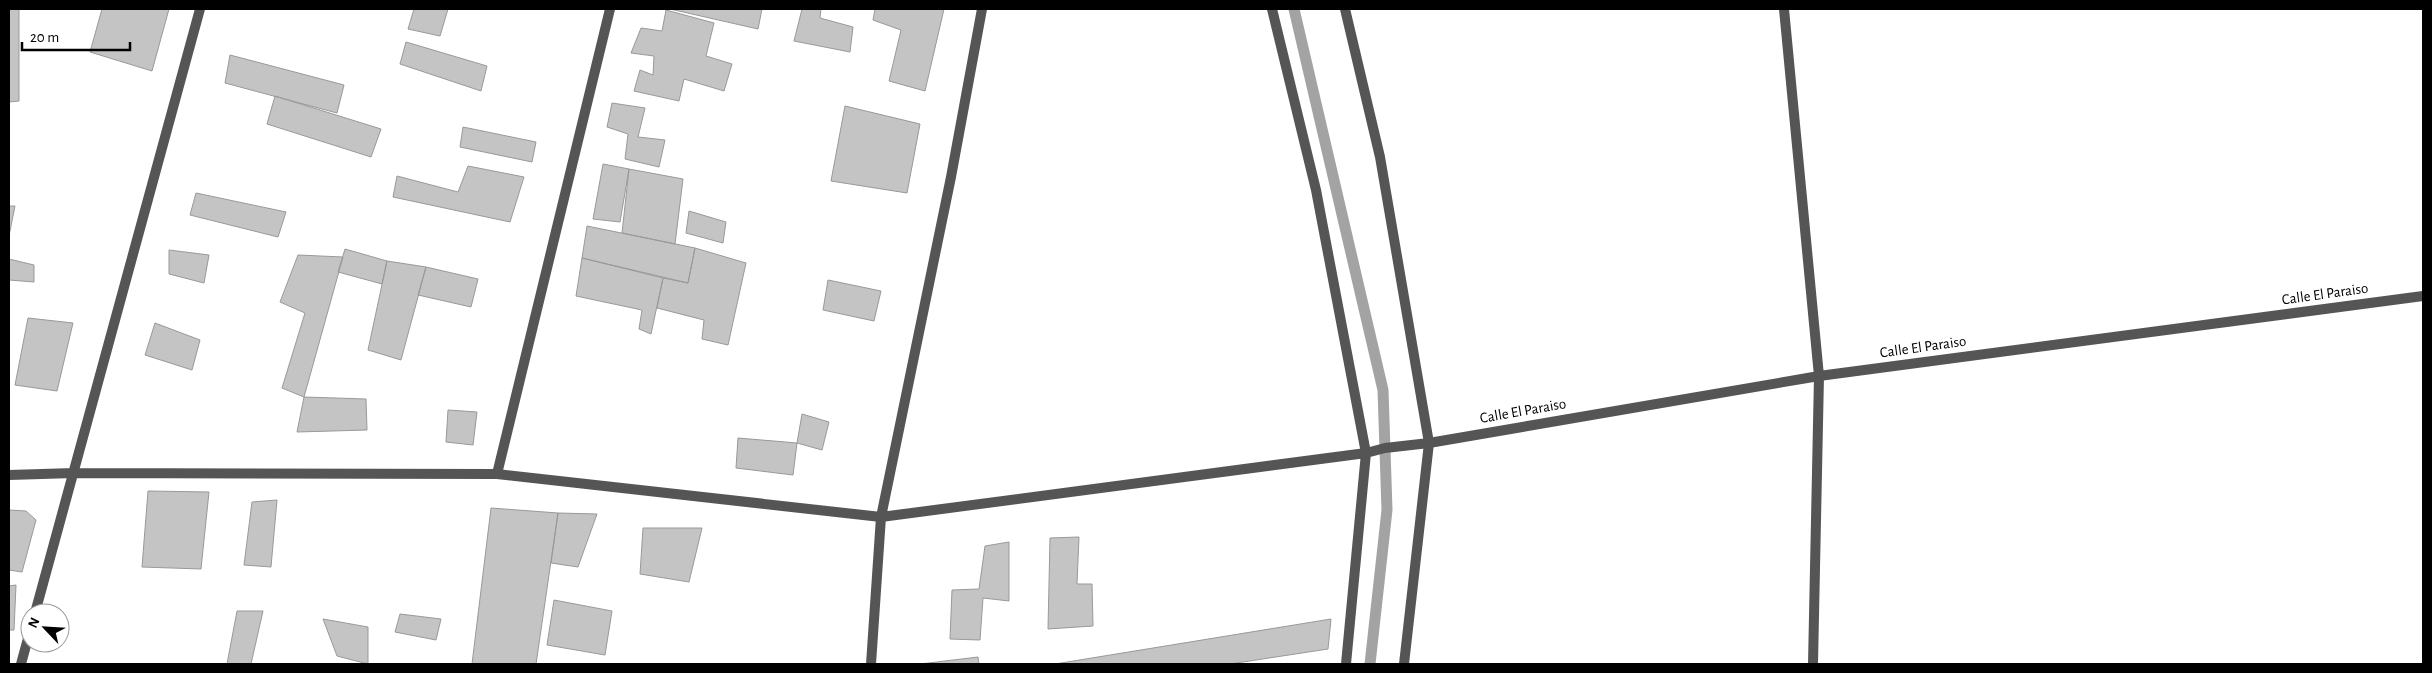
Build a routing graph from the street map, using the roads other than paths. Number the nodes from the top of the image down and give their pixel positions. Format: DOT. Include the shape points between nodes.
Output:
graph roads {
  1 [pos="200,9"];
  2 [pos="610,9"];
  3 [pos="982,9"];
  4 [pos="1272,9"];
  5 [pos="1345,9"];
  6 [pos="1784,9"];
  7 [pos="2423,296"];
  8 [pos="1819,376"];
  9 [pos="1429,443"];
  10 [pos="1366,453"];
  11 [pos="74,473"];
  12 [pos="497,474"];
  13 [pos="9,475"];
  14 [pos="882,517"];
  15 [pos="38,603"];
  16 [pos="871,664"];
  17 [pos="1346,664"];
  18 [pos="1404,664"];
  19 [pos="1813,664"];
  1 -- 11 [label="street"];
  2 -- 12 [label="street"];
  3 -- 14 [label="street"];
  4 -- 10 [label="street" via="1316,190"];
  5 -- 9 [label="street" via="1380,157"];
  6 -- 8 [label="street"];
  7 -- 8 [label="street, Calle El Paraiso"];
  8 -- 9 [label="street, Calle El Paraiso"];
  8 -- 19 [label="street"];
  9 -- 10 [label="street, Calle El Paraiso"];
  9 -- 18 [label="street"];
  10 -- 14 [label="street, Calle El Paraiso"];
  10 -- 17 [label="street"];
  11 -- 12 [label="street, Calle El Paraiso"];
  11 -- 13 [label="street, Calle El Paraiso"];
  11 -- 15 [label="street"];
  12 -- 14 [label="street, Calle El Paraiso"];
  14 -- 16 [label="street"];
}
